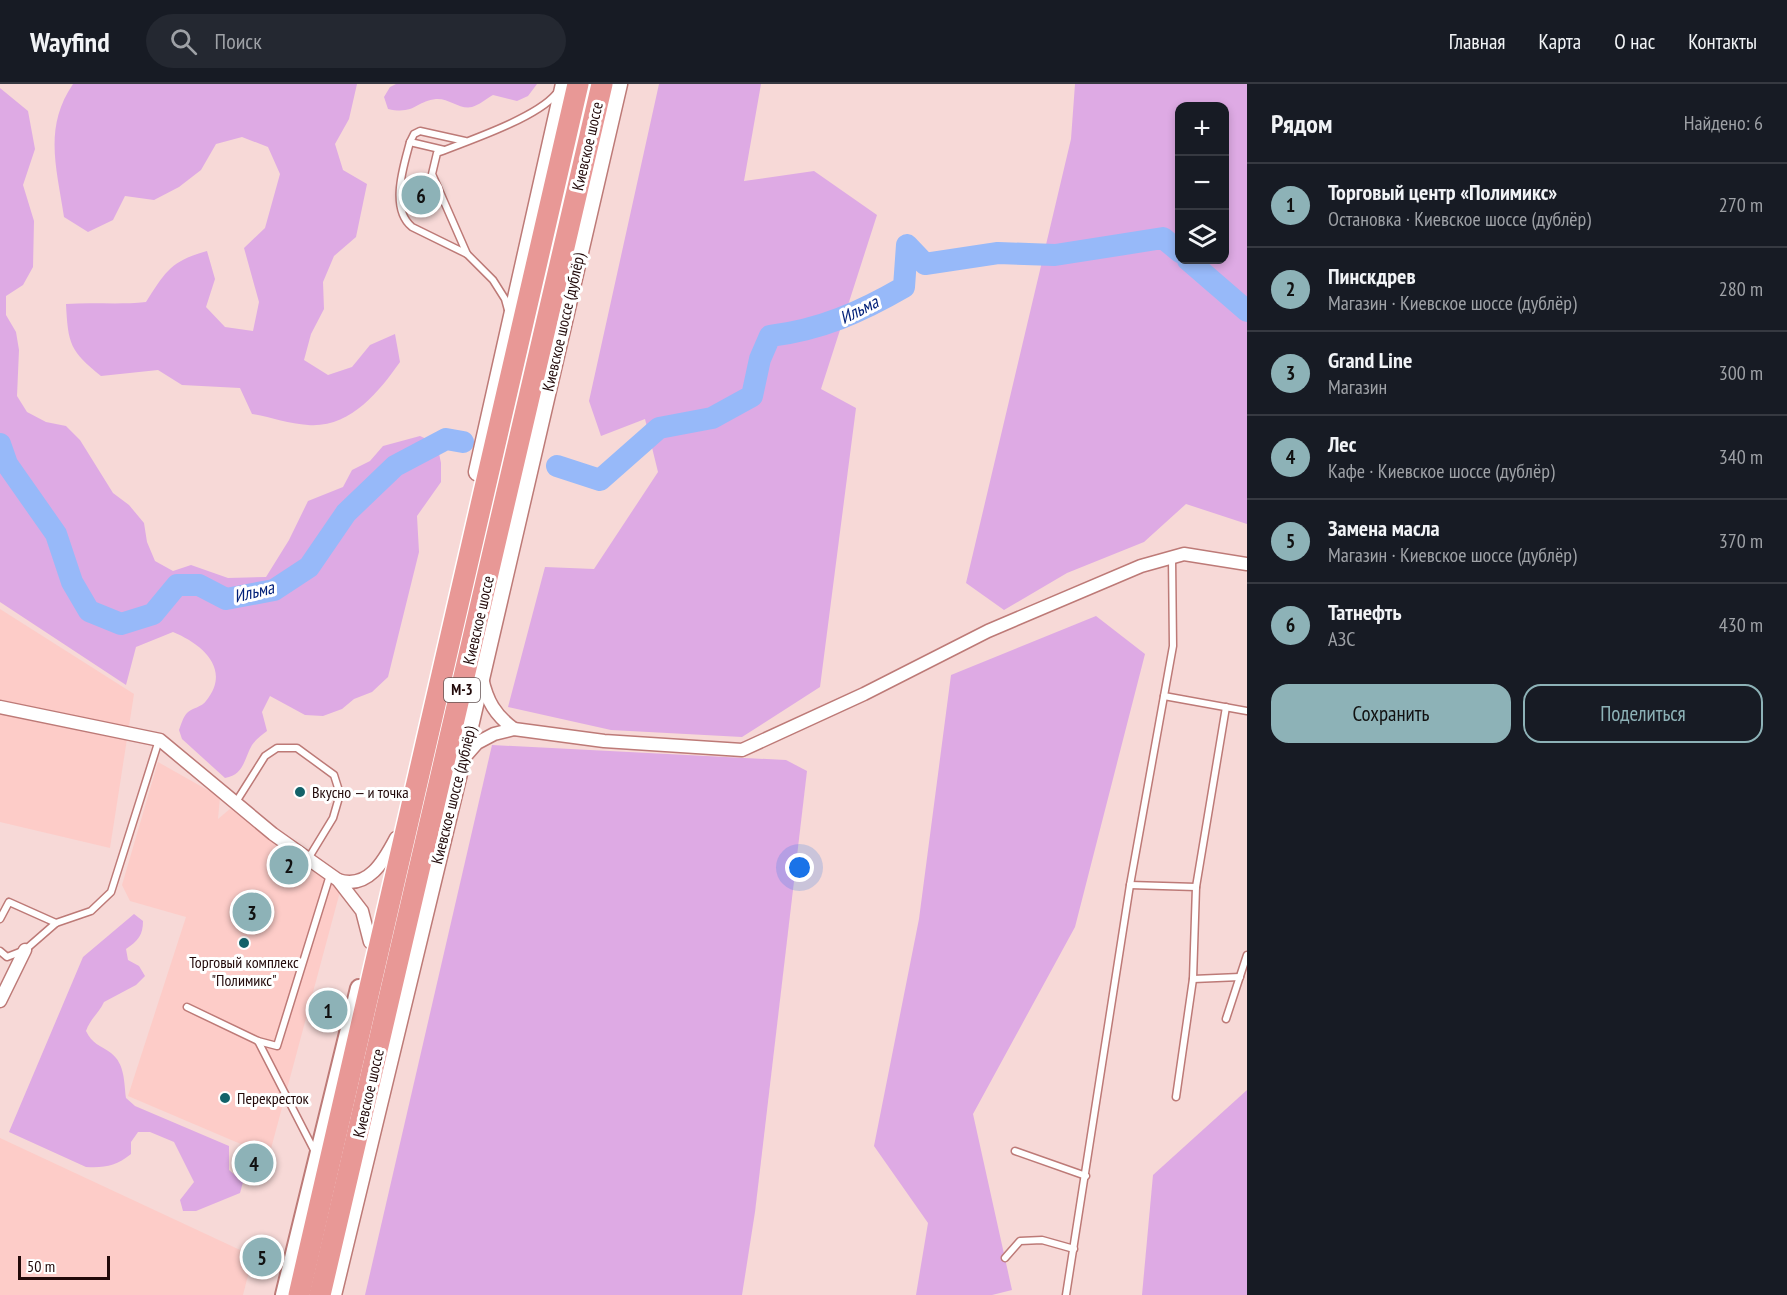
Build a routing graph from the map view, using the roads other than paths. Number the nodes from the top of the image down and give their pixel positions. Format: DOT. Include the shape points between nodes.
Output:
graph roads {
  1 [pos="564,84"];
  2 [pos="578,84"];
  3 [pos="602,84"];
  4 [pos="618,84"];
  5 [pos="466,141"];
  6 [pos="410,142"];
  7 [pos="445,150"];
  8 [pos="467,254"];
  9 [pos="511,323"];
  10 [pos="1172,557"];
  11 [pos="1247,564"];
  12 [pos="481,675"];
  13 [pos="1164,696"];
  14 [pos="1226,706"];
  15 [pos="0,707"];
  16 [pos="1247,711"];
  17 [pos="514,729"];
  18 [pos="160,740"];
  19 [pos="461,761"];
  20 [pos="235,804"];
  21 [pos="399,844"];
  22 [pos="308,859"];
  23 [pos="334,877"];
  24 [pos="1130,885"];
  25 [pos="1196,887"];
  26 [pos="0,919"];
  27 [pos="56,923"];
  28 [pos="370,942"];
  29 [pos="25,950"];
  30 [pos="0,951"];
  31 [pos="1247,955"];
  32 [pos="1240,977"];
  33 [pos="1193,979"];
  34 [pos="0,1001"];
  35 [pos="187,1007"];
  36 [pos="1226,1019"];
  37 [pos="258,1041"];
  38 [pos="1176,1097"];
  39 [pos="1015,1151"];
  40 [pos="317,1159"];
  41 [pos="1086,1176"];
  42 [pos="1074,1249"];
  43 [pos="1005,1258"];
  44 [pos="284,1295"];
  45 [pos="299,1295"];
  46 [pos="320,1295"];
  47 [pos="332,1295"];
  48 [pos="1066,1295"];
  1 -- 5 [label="lane" via="549,103"];
  1 -- 9 [label="main road"];
  2 -- 21 [label="highway, Киевское шоссе / М-3"];
  3 -- 46 [label="highway, Киевское шоссе / М-3"];
  4 -- 12 [label="main road, Киевское шоссе (дублёр)"];
  5 -- 6 [label="lane" via="420,131"];
  5 -- 7 [label="lane"];
  6 -- 7 [label="lane"];
  6 -- 8 [label="lane" via="401,179 406,220"];
  7 -- 8 [label="lane" via="436,153 432,174"];
  8 -- 9 [label="lane" via="493,280 505,299"];
  9 -- 21 [label="main road"];
  10 -- 11 [label="street" via="1184,554"];
  10 -- 13 [label="lane" via="1173,646"];
  10 -- 17 [label="street" via="1141,566 988,631 742,750 604,741"];
  12 -- 17 [label="street" via="486,696 498,717"];
  12 -- 19 [label="main road, Киевское шоссе (дублёр)"];
  13 -- 14 [label="lane"];
  13 -- 24 [label="lane"];
  14 -- 16 [label="lane"];
  14 -- 25 [label="lane"];
  15 -- 18 [label="street"];
  17 -- 19 [label="street" via="477,743"];
  18 -- 20 [label="street"];
  18 -- 27 [label="lane" via="111,892 91,910"];
  19 -- 47 [label="main road, Киевское шоссе (дублёр)"];
  20 -- 22 [label="street"];
  20 -- 22 [label="lane" via="265,756 277,748 297,748 334,775 340,794 333,818"];
  21 -- 23 [label="street" via="366,879 347,883"];
  21 -- 28 [label="street"];
  21 -- 45 [label="highway, Киевское шоссе / М-3"];
  22 -- 23 [label="street"];
  23 -- 28 [label="street" via="362,911"];
  23 -- 37 [label="lane" via="277,1046"];
  24 -- 25 [label="lane"];
  24 -- 41 [label="lane"];
  25 -- 33 [label="lane"];
  26 -- 27 [label="lane" via="9,902"];
  27 -- 29 [label="lane"];
  28 -- 40 [label="street"];
  29 -- 30 [label="lane" via="7,957"];
  29 -- 34 [label="street"];
  31 -- 32 [label="lane"];
  32 -- 33 [label="lane"];
  32 -- 36 [label="lane"];
  33 -- 38 [label="lane"];
  35 -- 37 [label="lane"];
  37 -- 40 [label="lane"];
  39 -- 41 [label="lane"];
  40 -- 44 [label="street"];
  41 -- 42 [label="lane"];
  42 -- 43 [label="lane" via="1042,1240 1020,1241"];
  42 -- 48 [label="lane"];
}
